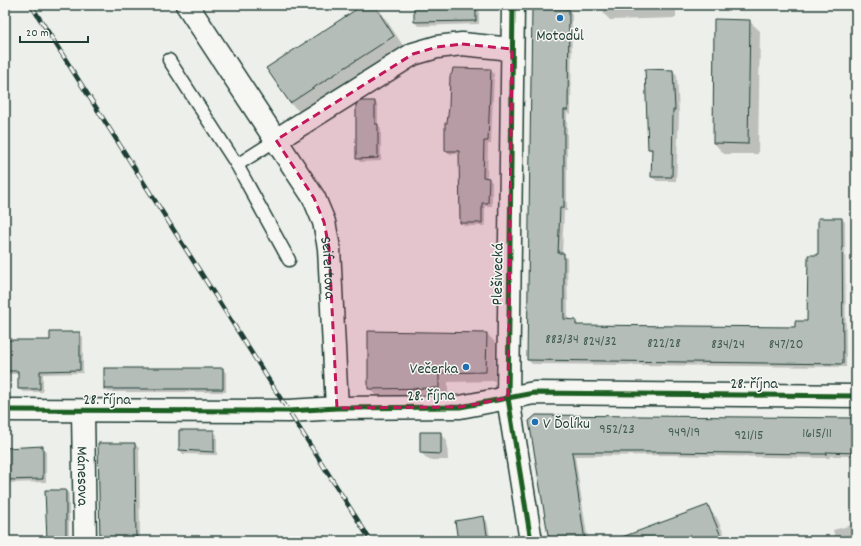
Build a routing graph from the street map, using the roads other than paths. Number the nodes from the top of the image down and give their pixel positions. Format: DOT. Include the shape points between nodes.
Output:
graph roads {
  1 [pos="187,5"];
  2 [pos="513,5"];
  3 [pos="512,49"];
  4 [pos="169,60"];
  5 [pos="276,140"];
  6 [pos="237,165"];
  7 [pos="289,260"];
  8 [pos="856,396"];
  9 [pos="508,398"];
  10 [pos="337,408"];
  11 [pos="5,410"];
  12 [pos="83,411"];
  13 [pos="85,541"];
  14 [pos="531,541"];
  1 -- 5 [label="street, Seifertova"];
  2 -- 3 [label="street, Plešivecká"];
  3 -- 5 [label="street" via="462,44 437,47 413,54"];
  3 -- 9 [label="street, Plešivecká"];
  4 -- 6 [label="lane"];
  5 -- 6 [label="lane"];
  5 -- 10 [label="street, Seifertova" via="314,198 324,222 329,248"];
  6 -- 7 [label="lane"];
  8 -- 9 [label="street, 28. října" via="534,394"];
  9 -- 10 [label="street, 28. října" via="460,407"];
  9 -- 14 [label="street, Plešivecká"];
  10 -- 12 [label="street, 28. října" via="289,411"];
  11 -- 12 [label="street, 28. října"];
  12 -- 13 [label="street, Mánesova"];
}
